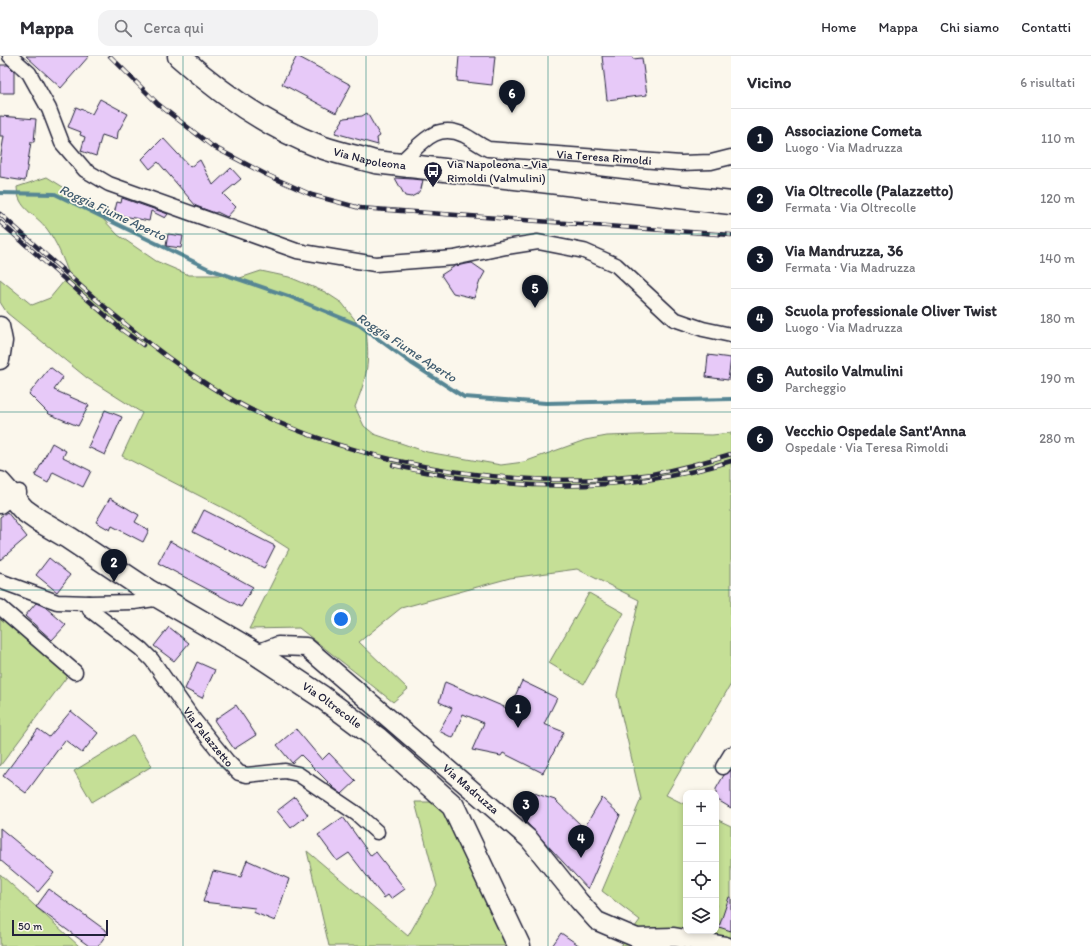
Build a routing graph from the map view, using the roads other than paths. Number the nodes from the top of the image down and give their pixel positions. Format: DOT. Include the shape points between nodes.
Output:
graph roads {
  1 [pos="10,56"];
  2 [pos="180,56"];
  3 [pos="731,157"];
  4 [pos="396,166"];
  5 [pos="731,204"];
  6 [pos="0,326"];
  7 [pos="731,334"];
  8 [pos="0,360"];
  9 [pos="0,469"];
  10 [pos="8,495"];
  11 [pos="0,582"];
  12 [pos="161,598"];
  13 [pos="89,603"];
  14 [pos="0,608"];
  15 [pos="257,654"];
  16 [pos="75,672"];
  17 [pos="731,754"];
  18 [pos="723,767"];
  19 [pos="377,832"];
  20 [pos="519,946"];
  21 [pos="726,946"];
  1 -- 7 [label="street" via="29,73 49,109 62,143 85,170 109,184 297,251 375,264 454,258 538,242 584,251 616,266 674,319 703,329"];
  2 -- 4 [label="main road, Via Napoleona" via="207,80 245,107 289,133 322,147"];
  3 -- 4 [label="street, Via Teresa Rimoldi" via="711,162 680,163 488,148 465,136 446,131 427,137"];
  4 -- 5 [label="main road, Via Napoleona"];
  6 -- 8 [label="street" via="3,341"];
  9 -- 10 [label="main road, Via Oltrecolle"];
  10 -- 12 [label="main road, Via Oltrecolle" via="28,514"];
  11 -- 13 [label="street" via="56,602"];
  12 -- 13 [label="street" via="134,602"];
  12 -- 15 [label="main road, Via Oltrecolle"];
  13 -- 19 [label="street, Via Palazzetto" via="90,610 152,660 199,726 239,773 247,775 285,771 298,774 357,814"];
  14 -- 16 [label="street"];
  15 -- 20 [label="main road, Via Oltrecolle" via="322,697 377,738 453,806"];
  15 -- 21 [label="street, Via Madruzza" via="278,646 306,647 529,840 597,921 637,938 674,937"];
  17 -- 18 [label="street"];
}
